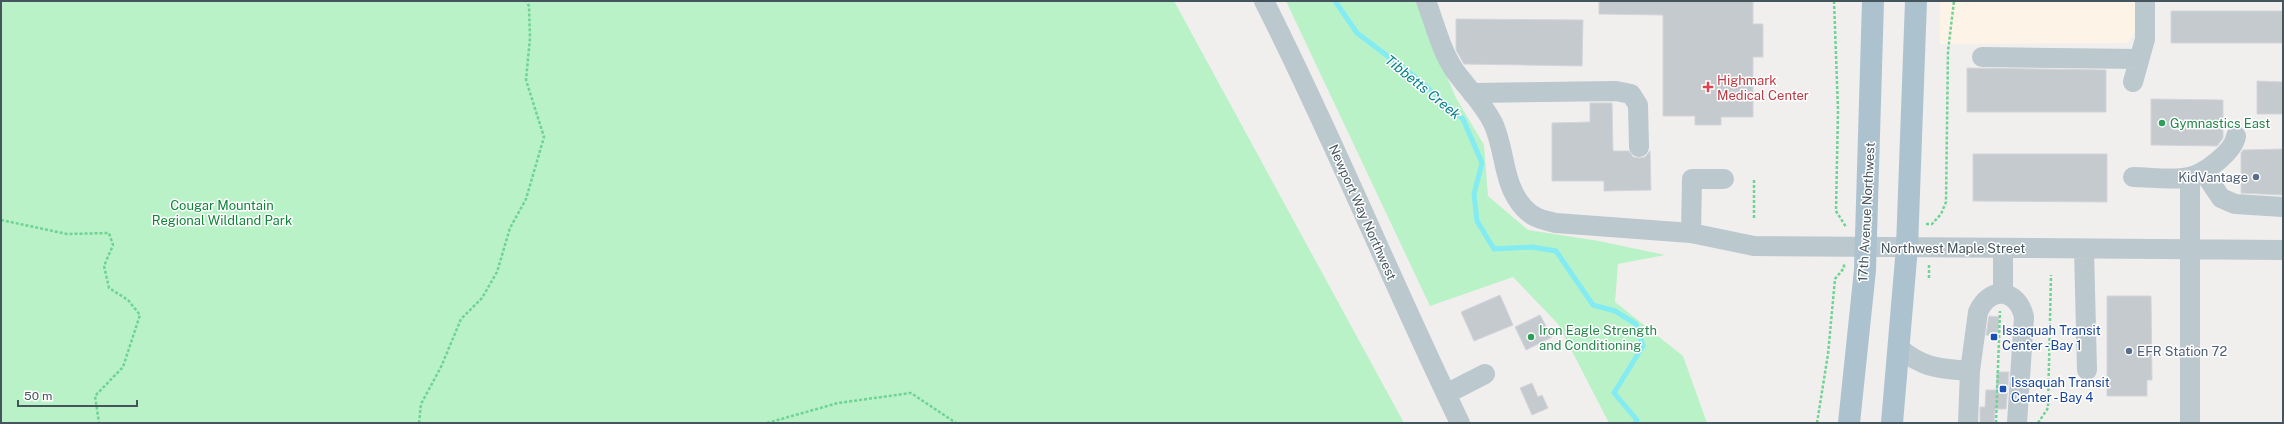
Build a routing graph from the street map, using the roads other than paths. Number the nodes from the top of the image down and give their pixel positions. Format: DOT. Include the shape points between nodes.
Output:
graph roads {
  1 [pos="1264,1"];
  2 [pos="1426,1"];
  3 [pos="1873,1"];
  4 [pos="1916,1"];
  5 [pos="2145,1"];
  6 [pos="1982,57"];
  7 [pos="2139,59"];
  8 [pos="2133,82"];
  9 [pos="1472,93"];
  10 [pos="2236,136"];
  11 [pos="1639,147"];
  12 [pos="2196,174"];
  13 [pos="2133,177"];
  14 [pos="1724,179"];
  15 [pos="2283,207"];
  16 [pos="1692,233"];
  17 [pos="1866,247"];
  18 [pos="1907,248"];
  19 [pos="2003,248"];
  20 [pos="2084,249"];
  21 [pos="2190,250"];
  22 [pos="2283,250"];
  23 [pos="2002,299"];
  24 [pos="1899,348"];
  25 [pos="2087,370"];
  26 [pos="1970,371"];
  27 [pos="1485,374"];
  28 [pos="1446,394"];
  29 [pos="1460,423"];
  30 [pos="1849,423"];
  31 [pos="1892,423"];
  32 [pos="1968,423"];
  33 [pos="2017,423"];
  34 [pos="2190,423"];
  1 -- 28 [label="street, Newport Way Northwest" via="1307,87"];
  2 -- 9 [label="street, Northwest Maple Street" via="1448,59"];
  3 -- 17 [label="main road, 17th Avenue Northwest"];
  4 -- 18 [label="main road"];
  5 -- 7 [label="street" via="2145,39"];
  6 -- 7 [label="street"];
  7 -- 8 [label="street"];
  9 -- 11 [label="street" via="1631,94 1638,105"];
  9 -- 16 [label="street, Northwest Maple Street" via="1494,125 1509,185 1524,209 1538,219"];
  10 -- 12 [label="street" via="2235,142 2225,156"];
  12 -- 13 [label="street"];
  12 -- 15 [label="street" via="2221,198 2235,204"];
  12 -- 21 [label="street"];
  14 -- 16 [label="street" via="1692,179"];
  16 -- 17 [label="street, Northwest Maple Street" via="1754,246"];
  17 -- 18 [label="street, Northwest Maple Street"];
  17 -- 30 [label="main road, 17th Avenue Northwest"];
  18 -- 19 [label="street, Northwest Maple Street"];
  18 -- 24 [label="main road"];
  19 -- 20 [label="street, Northwest Maple Street"];
  19 -- 23 [label="street"];
  20 -- 21 [label="street, Northwest Maple Street"];
  20 -- 25 [label="street"];
  21 -- 22 [label="street, Northwest Maple Street"];
  21 -- 34 [label="street"];
  23 -- 26 [label="street" via="1989,296 1980,307"];
  23 -- 33 [label="street" via="2016,300 2022,308 2024,317"];
  24 -- 26 [label="street" via="1928,366"];
  24 -- 31 [label="main road"];
  26 -- 32 [label="street"];
  27 -- 28 [label="street"];
  28 -- 29 [label="street, Newport Way Northwest"];
}
